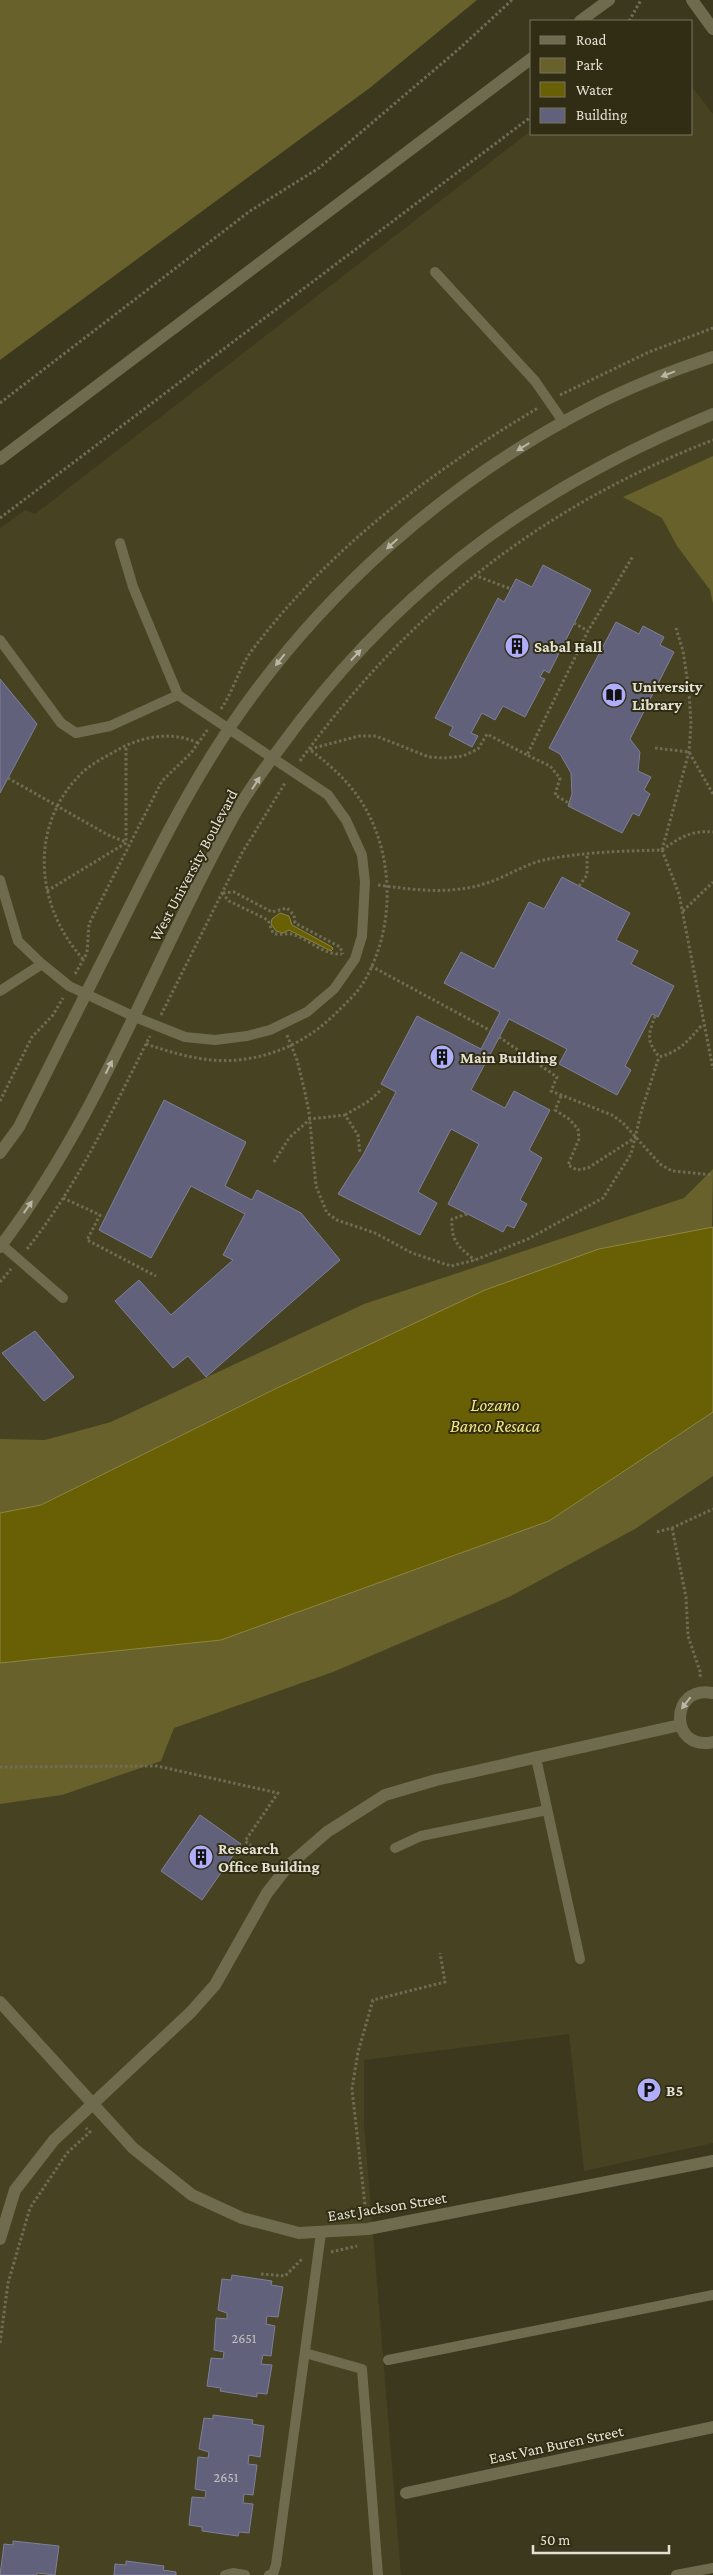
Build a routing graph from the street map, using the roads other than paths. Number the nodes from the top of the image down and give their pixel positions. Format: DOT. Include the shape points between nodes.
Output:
graph roads {
  1 [pos="609,0"];
  2 [pos="692,0"];
  3 [pos="581,20"];
  4 [pos="713,29"];
  5 [pos="530,60"];
  6 [pos="435,272"];
  7 [pos="713,357"];
  8 [pos="713,414"];
  9 [pos="564,423"];
  10 [pos="0,459"];
  11 [pos="120,542"];
  12 [pos="0,640"];
  13 [pos="178,695"];
  14 [pos="229,728"];
  15 [pos="272,758"];
  16 [pos="0,880"];
  17 [pos="42,964"];
  18 [pos="0,991"];
  19 [pos="86,994"];
  20 [pos="135,1017"];
  21 [pos="0,1152"];
  22 [pos="1,1246"];
  23 [pos="63,1298"];
  24 [pos="713,1693"];
  25 [pos="680,1725"];
  26 [pos="712,1746"];
  27 [pos="536,1758"];
  28 [pos="547,1810"];
  29 [pos="394,1848"];
  30 [pos="580,1959"];
  31 [pos="0,2002"];
  32 [pos="94,2104"];
  33 [pos="713,2161"];
  34 [pos="321,2233"];
  35 [pos="0,2239"];
  36 [pos="713,2295"];
  37 [pos="305,2353"];
  38 [pos="388,2360"];
  39 [pos="713,2427"];
  40 [pos="406,2493"];
  41 [pos="713,2568"];
  42 [pos="225,2575"];
  43 [pos="245,2575"];
  44 [pos="269,2575"];
  45 [pos="378,2575"];
  46 [pos="676,2575"];
  1 -- 3 [label="main road"];
  2 -- 4 [label="main road"];
  5 -- 10 [label="main road"];
  6 -- 9 [label="lane" via="535,380"];
  7 -- 9 [label="main road, one-way" via="589,408"];
  15 -- 8 [label="main road, West University Boulevard, one-way" via="335,678 372,638 414,596 482,540 587,472 659,436"];
  9 -- 14 [label="main road, one-way" via="455,492 362,571 308,626"];
  11 -- 13 [label="lane" via="133,588"];
  12 -- 13 [label="lane" via="60,724 76,733 110,726"];
  13 -- 14 [label="lane"];
  14 -- 15 [label="lane"];
  14 -- 19 [label="main road" via="189,792"];
  20 -- 15 [label="main road, West University Boulevard, one-way" via="233,817"];
  15 -- 20 [label="lane" via="328,795 346,820 362,855 365,882 362,936 355,959 334,989 307,1012 283,1025 247,1036 215,1040 185,1037"];
  16 -- 17 [label="lane" via="18,941"];
  17 -- 18 [label="lane"];
  17 -- 19 [label="lane" via="69,986"];
  19 -- 20 [label="lane"];
  19 -- 21 [label="main road" via="18,1127"];
  22 -- 20 [label="main road, West University Boulevard, one-way" via="73,1139"];
  22 -- 23 [label="lane"];
  24 -- 25 [label="main road, one-way" via="698,1693 685,1702 679,1717"];
  25 -- 26 [label="main road" via="692,1740"];
  25 -- 27 [label="main road"];
  27 -- 28 [label="lane"];
  27 -- 32 [label="main road" via="385,1795 327,1832 288,1866 267,1893 215,1985"];
  28 -- 29 [label="lane" via="421,1836"];
  28 -- 30 [label="lane"];
  31 -- 32 [label="main road, East Jackson Street"];
  32 -- 34 [label="main road, East Jackson Street" via="133,2148 192,2195 242,2218 299,2233"];
  32 -- 35 [label="main road" via="54,2140 15,2190"];
  33 -- 34 [label="main road, East Jackson Street" via="368,2229"];
  34 -- 37 [label="lane"];
  36 -- 38 [label="lane"];
  37 -- 44 [label="lane" via="276,2565 273,2574"];
  37 -- 45 [label="lane" via="362,2369"];
  39 -- 40 [label="main road, East Van Buren Street"];
  41 -- 46 [label="lane"];
  42 -- 43 [label="lane"];
}
